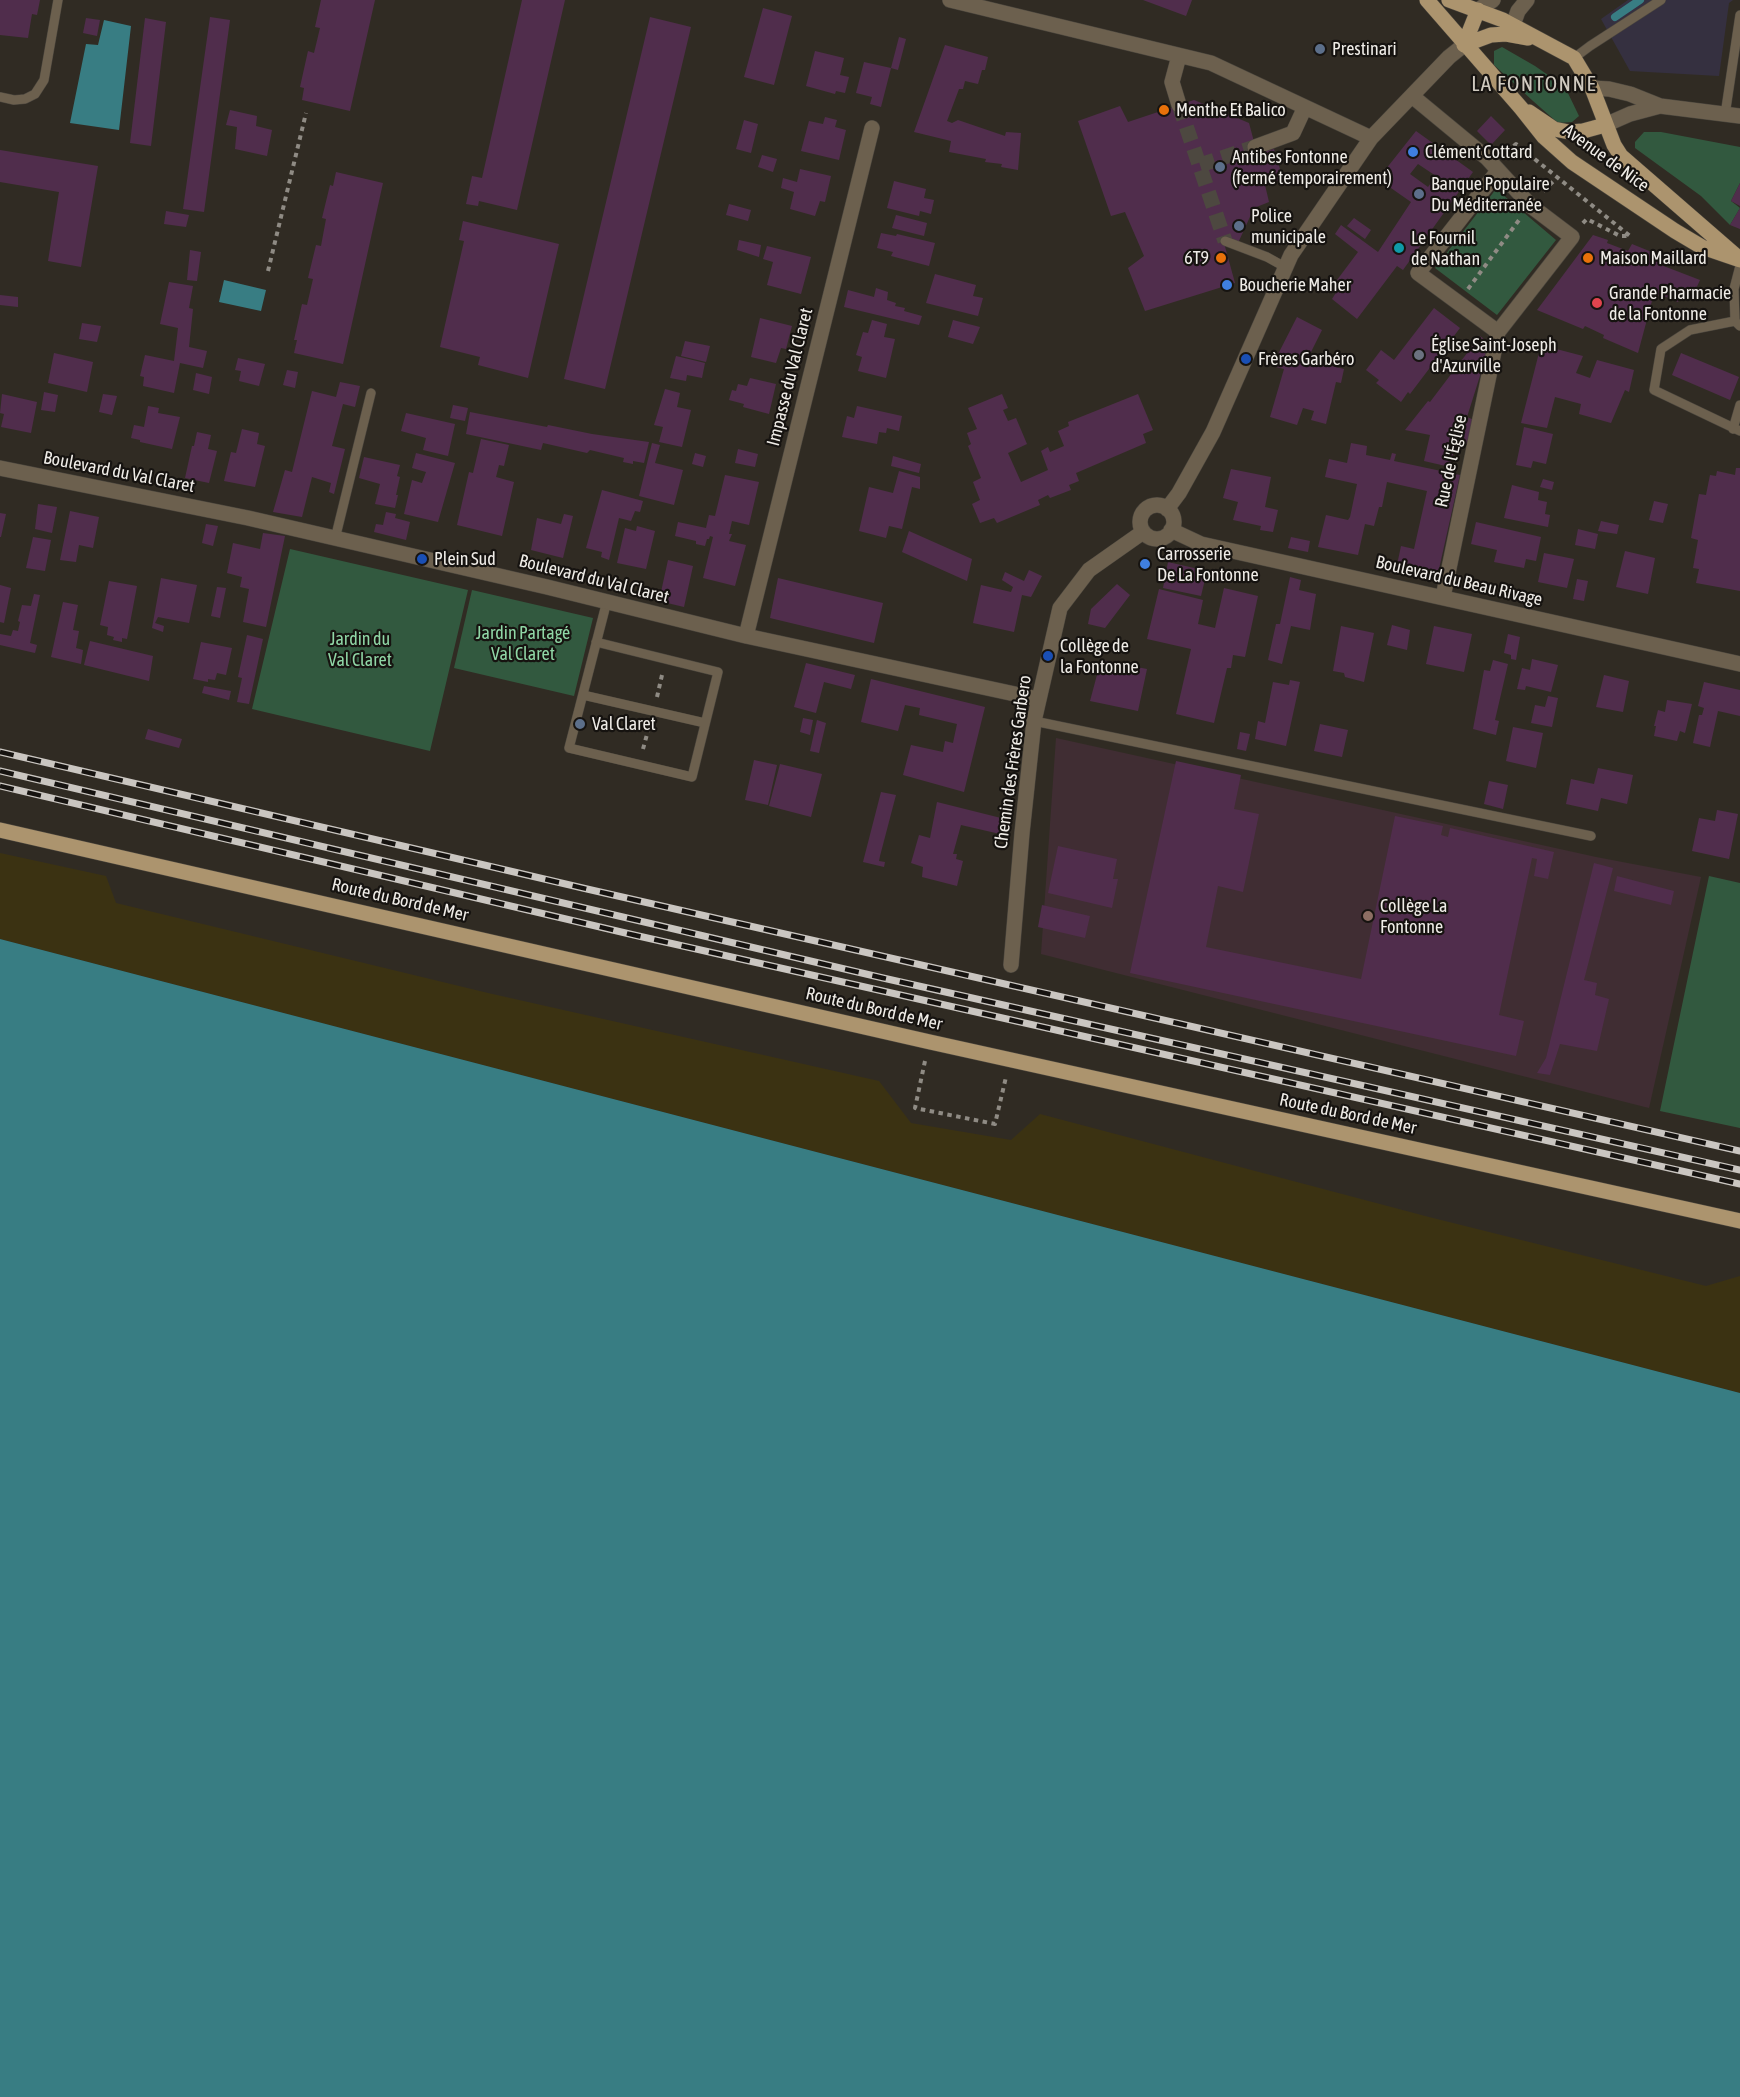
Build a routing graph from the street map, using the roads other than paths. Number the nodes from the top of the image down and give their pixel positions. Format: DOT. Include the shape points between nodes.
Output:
graph roads {
  1 [pos="58,0"];
  2 [pos="950,0"];
  3 [pos="1427,0"];
  4 [pos="1449,0"];
  5 [pos="1493,0"];
  6 [pos="1527,0"];
  7 [pos="1661,0"];
  8 [pos="1478,10"];
  9 [pos="1740,15"];
  10 [pos="1513,25"];
  11 [pos="1547,43"];
  12 [pos="1464,45"];
  13 [pos="1179,56"];
  14 [pos="1574,58"];
  15 [pos="1592,88"];
  16 [pos="1412,96"];
  17 [pos="0,97"];
  18 [pos="1179,105"];
  19 [pos="1660,106"];
  20 [pos="1305,107"];
  21 [pos="1521,108"];
  22 [pos="1732,116"];
  23 [pos="1605,125"];
  24 [pos="872,128"];
  25 [pos="1371,138"];
  26 [pos="1255,147"];
  27 [pos="1498,171"];
  28 [pos="1226,241"];
  29 [pos="1740,259"];
  30 [pos="1740,266"];
  31 [pos="1286,267"];
  32 [pos="1738,324"];
  33 [pos="1498,332"];
  34 [pos="371,393"];
  35 [pos="1740,405"];
  36 [pos="1736,430"];
  37 [pos="0,468"];
  38 [pos="1167,509"];
  39 [pos="1171,530"];
  40 [pos="1143,532"];
  41 [pos="335,539"];
  42 [pos="1443,597"];
  43 [pos="607,601"];
  44 [pos="746,636"];
  45 [pos="596,642"];
  46 [pos="1740,664"];
  47 [pos="583,695"];
  48 [pos="1038,699"];
  49 [pos="1034,721"];
  50 [pos="705,723"];
  51 [pos="0,830"];
  52 [pos="1591,836"];
  53 [pos="1011,965"];
  54 [pos="1740,1221"];
  1 -- 17 [label="lane" via="44,80 35,94 25,99"];
  2 -- 13 [label="street"];
  3 -- 12 [label="main road, Avenue de Nice"];
  4 -- 8 [label="main road, Avenue de Nice"];
  5 -- 8 [label="street"];
  6 -- 10 [label="street"];
  7 -- 14 [label="lane"];
  8 -- 10 [label="main road, Avenue de Nice"];
  8 -- 12 [label="main road"];
  9 -- 22 [label="lane"];
  10 -- 11 [label="main road, Avenue de Nice"];
  11 -- 12 [label="main road" via="1491,34"];
  11 -- 14 [label="main road, Avenue de Nice"];
  12 -- 16 [label="street"];
  12 -- 21 [label="main road, Avenue de Nice"];
  13 -- 18 [label="street" via="1172,82"];
  13 -- 20 [label="street" via="1211,63"];
  14 -- 15 [label="main road, Avenue de Nice"];
  15 -- 19 [label="street" via="1630,94"];
  15 -- 23 [label="main road, Avenue de Nice"];
  16 -- 25 [label="street"];
  16 -- 27 [label="street"];
  19 -- 22 [label="street"];
  19 -- 23 [label="street"];
  20 -- 25 [label="street"];
  20 -- 26 [label="street" via="1293,134"];
  21 -- 23 [label="main road" via="1554,129 1583,131"];
  21 -- 29 [label="main road, Avenue de Nice" via="1544,137 1572,162 1702,247"];
  23 -- 29 [label="main road, Avenue de Nice" via="1621,156"];
  24 -- 44 [label="street, Impasse du Val Claret"];
  25 -- 31 [label="street"];
  27 -- 33 [label="street" via="1531,206 1572,237"];
  27 -- 33 [label="street" via="1418,273"];
  28 -- 31 [label="lane"];
  30 -- 32 [label="lane" via="1734,289"];
  31 -- 38 [label="street" via="1213,432"];
  32 -- 36 [label="lane" via="1690,330 1661,349 1654,390"];
  33 -- 42 [label="street, Rue de l'Église"];
  34 -- 41 [label="lane"];
  35 -- 36 [label="lane"];
  37 -- 41 [label="street, Boulevard du Val Claret"];
  38 -- 39 [label="street" via="1173,517"];
  38 -- 40 [label="street" via="1147,509 1141,517"];
  39 -- 40 [label="street" via="1158,539"];
  39 -- 42 [label="street, Boulevard du Beau Rivage" via="1201,544"];
  40 -- 48 [label="street, Chemin des Frères Garbero" via="1089,570 1060,608"];
  41 -- 43 [label="street, Boulevard du Val Claret"];
  42 -- 46 [label="street, Boulevard du Beau Rivage"];
  43 -- 44 [label="street, Boulevard du Val Claret"];
  43 -- 45 [label="lane"];
  44 -- 48 [label="street, Boulevard du Val Claret"];
  45 -- 47 [label="lane"];
  45 -- 50 [label="lane" via="718,672"];
  47 -- 50 [label="lane"];
  47 -- 50 [label="lane" via="569,748 692,777"];
  48 -- 49 [label="street, Chemin des Frères Garbero"];
  49 -- 52 [label="lane"];
  49 -- 53 [label="street, Chemin des Frères Garbero"];
  51 -- 54 [label="main road, Route du Bord de Mer"];
}
